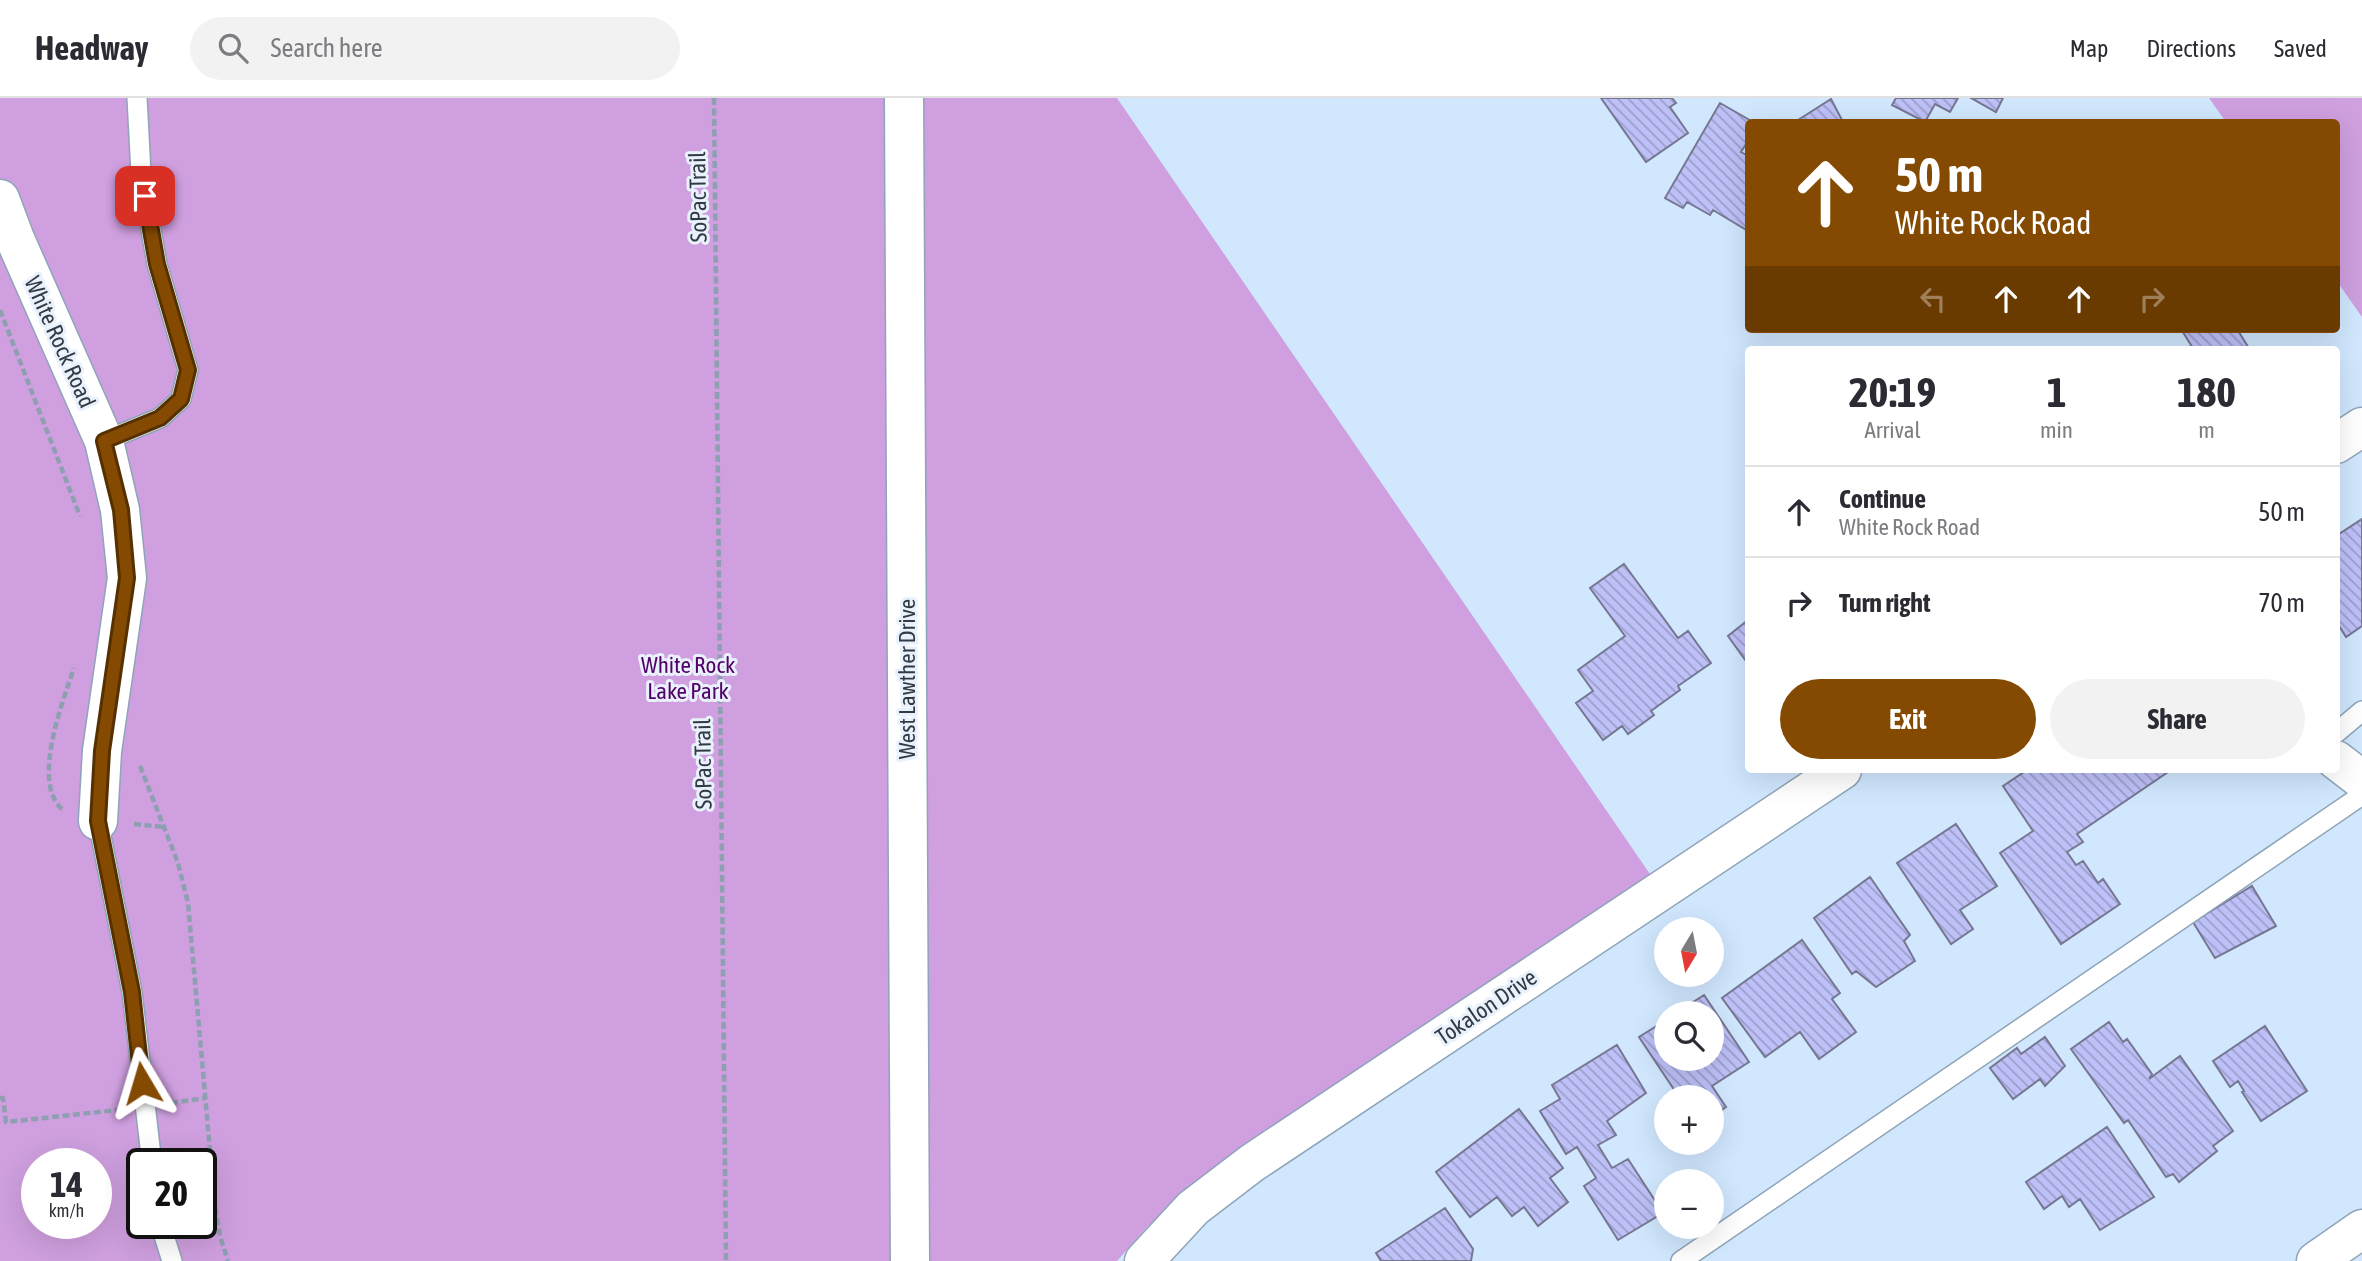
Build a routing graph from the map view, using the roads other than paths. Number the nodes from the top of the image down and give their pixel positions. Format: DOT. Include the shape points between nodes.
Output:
graph roads {
  1 [pos="137,98"];
  2 [pos="904,98"];
  3 [pos="0,199"];
  4 [pos="8,243"];
  5 [pos="2362,427"];
  6 [pos="104,441"];
  7 [pos="2340,441"];
  8 [pos="2362,711"];
  9 [pos="2340,730"];
  10 [pos="2340,763"];
  11 [pos="1837,773"];
  12 [pos="2362,780"];
  13 [pos="2362,795"];
  14 [pos="98,821"];
  15 [pos="150,1148"];
  16 [pos="2362,1229"];
  17 [pos="165,1239"];
  18 [pos="172,1261"];
  19 [pos="910,1261"];
  20 [pos="1144,1261"];
  21 [pos="1681,1261"];
  22 [pos="2316,1261"];
  1 -- 6 [label="lane" via="141,173 157,264 188,370 181,399 160,418"];
  2 -- 19 [label="street, West Lawther Drive"];
  3 -- 4 [label="street, White Rock Road"];
  4 -- 6 [label="street, White Rock Road"];
  5 -- 7 [label="street"];
  6 -- 14 [label="street, White Rock Road" via="121,510 127,578 102,751"];
  8 -- 9 [label="lane"];
  10 -- 12 [label="street"];
  11 -- 20 [label="street, Tokalon Drive" via="1252,1163 1193,1208"];
  13 -- 21 [label="lane"];
  14 -- 15 [label="lane" via="132,992"];
  16 -- 22 [label="street"];
  17 -- 18 [label="lane"];
}
